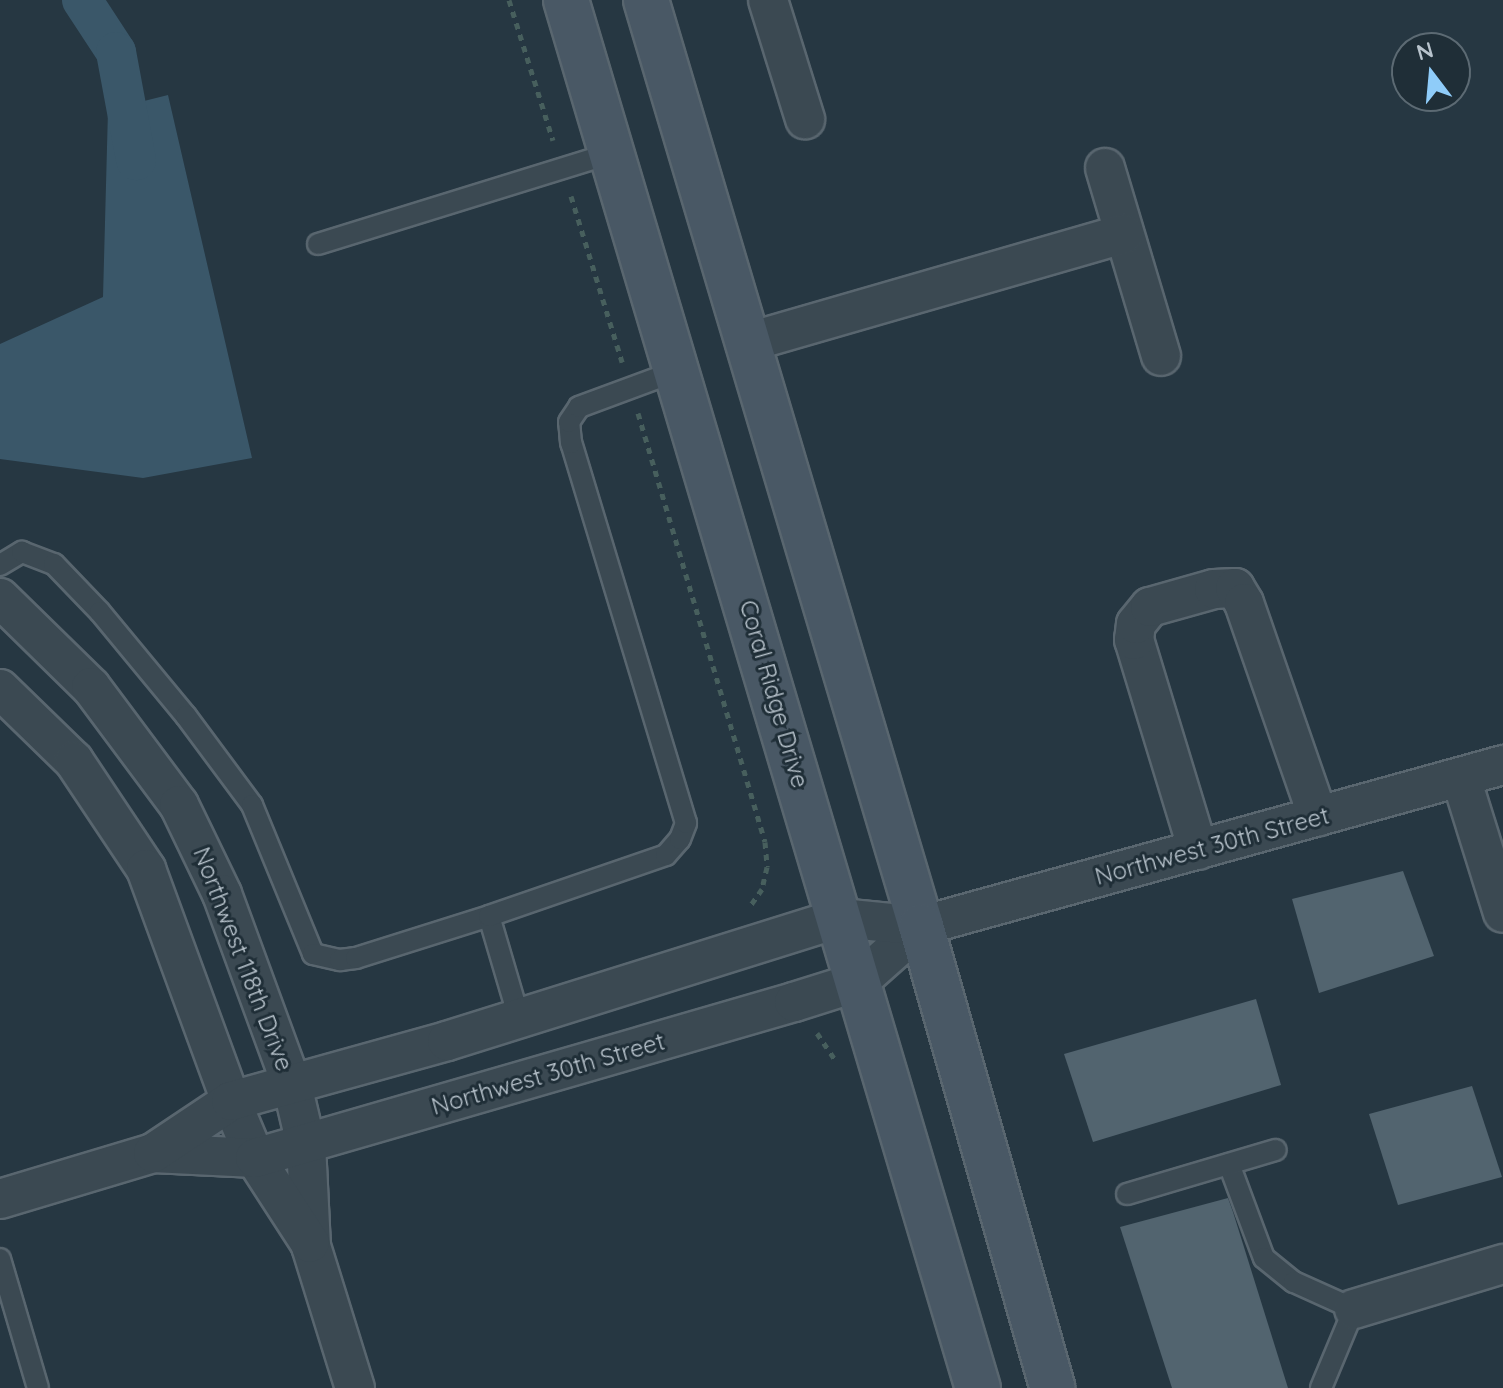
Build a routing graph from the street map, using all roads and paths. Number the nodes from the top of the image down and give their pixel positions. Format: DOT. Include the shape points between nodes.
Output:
graph roads {
  1 [pos="509,0"];
  2 [pos="566,0"];
  3 [pos="646,0"];
  4 [pos="768,0"];
  5 [pos="805,119"];
  6 [pos="612,153"];
  7 [pos="1105,168"];
  8 [pos="562,169"];
  9 [pos="1124,234"];
  10 [pos="318,244"];
  11 [pos="749,342"];
  12 [pos="1161,356"];
  13 [pos="679,370"];
  14 [pos="630,386"];
  15 [pos="0,565"];
  16 [pos="0,598"];
  17 [pos="0,689"];
  18 [pos="1503,765"];
  19 [pos="1461,778"];
  20 [pos="1318,817"];
  21 [pos="1198,850"];
  22 [pos="738,912"];
  23 [pos="1503,913"];
  24 [pos="489,916"];
  25 [pos="840,918"];
  26 [pos="921,926"];
  27 [pos="858,982"];
  28 [pos="519,1018"];
  29 [pos="292,1085"];
  30 [pos="231,1101"];
  31 [pos="306,1144"];
  32 [pos="1276,1150"];
  33 [pos="153,1153"];
  34 [pos="255,1158"];
  35 [pos="1229,1164"];
  36 [pos="1127,1194"];
  37 [pos="0,1199"];
  38 [pos="311,1246"];
  39 [pos="0,1259"];
  40 [pos="1503,1264"];
  41 [pos="1354,1309"];
  42 [pos="38,1388"];
  43 [pos="355,1388"];
  44 [pos="978,1388"];
  45 [pos="1053,1388"];
  46 [pos="1321,1388"];
  1 -- 8 [label="path"];
  2 -- 6 [label="main road, Coral Ridge Drive"];
  3 -- 11 [label="main road"];
  4 -- 5 [label="street"];
  6 -- 8 [label="lane"];
  6 -- 13 [label="main road, Coral Ridge Drive"];
  7 -- 9 [label="street"];
  8 -- 10 [label="lane"];
  8 -- 14 [label="path"];
  9 -- 11 [label="street"];
  9 -- 12 [label="street"];
  11 -- 26 [label="main road"];
  13 -- 14 [label="lane"];
  13 -- 25 [label="main road, Coral Ridge Drive"];
  14 -- 22 [label="path" via="765,842 762,889"];
  14 -- 24 [label="lane" via="579,407 569,422 571,443 686,823 666,855"];
  15 -- 24 [label="lane" via="22,552 54,564 186,716 252,805 313,954 356,958"];
  16 -- 29 [label="street, Northwest 118th Drive" via="91,687 179,805 222,894"];
  17 -- 30 [label="street, Northwest 118th Drive" via="74,761 146,869"];
  18 -- 19 [label="street, Northwest 30th Street"];
  19 -- 20 [label="street, Northwest 30th Street"];
  19 -- 23 [label="street"];
  20 -- 21 [label="street, Northwest 30th Street"];
  20 -- 21 [label="street" via="1244,603 1235,588 1201,592 1150,607 1136,624 1134,640"];
  21 -- 26 [label="street, Northwest 30th Street"];
  24 -- 28 [label="lane"];
  25 -- 26 [label="street, Northwest 30th Street"];
  25 -- 27 [label="main road, Coral Ridge Drive"];
  25 -- 28 [label="street, Northwest 30th Street"];
  26 -- 27 [label="street, Northwest 30th Street"];
  26 -- 45 [label="main road"];
  27 -- 31 [label="street, Northwest 30th Street"];
  27 -- 44 [label="main road, Coral Ridge Drive"];
  28 -- 29 [label="street, Northwest 30th Street"];
  29 -- 30 [label="street, Northwest 30th Street"];
  29 -- 31 [label="street, Northwest 118th Drive"];
  30 -- 33 [label="street, Northwest 30th Street"];
  30 -- 34 [label="street, Northwest 118th Drive"];
  31 -- 34 [label="street, Northwest 30th Street"];
  31 -- 38 [label="street, Northwest 118th Drive"];
  32 -- 35 [label="lane"];
  33 -- 34 [label="street, Northwest 30th Street"];
  33 -- 37 [label="street, Northwest 30th Street"];
  34 -- 38 [label="street, Northwest 118th Drive"];
  35 -- 36 [label="lane"];
  35 -- 41 [label="lane" via="1264,1258 1294,1282"];
  38 -- 43 [label="street, Northwest 118th Drive"];
  39 -- 42 [label="lane"];
  40 -- 41 [label="street"];
  41 -- 46 [label="lane"];
}
